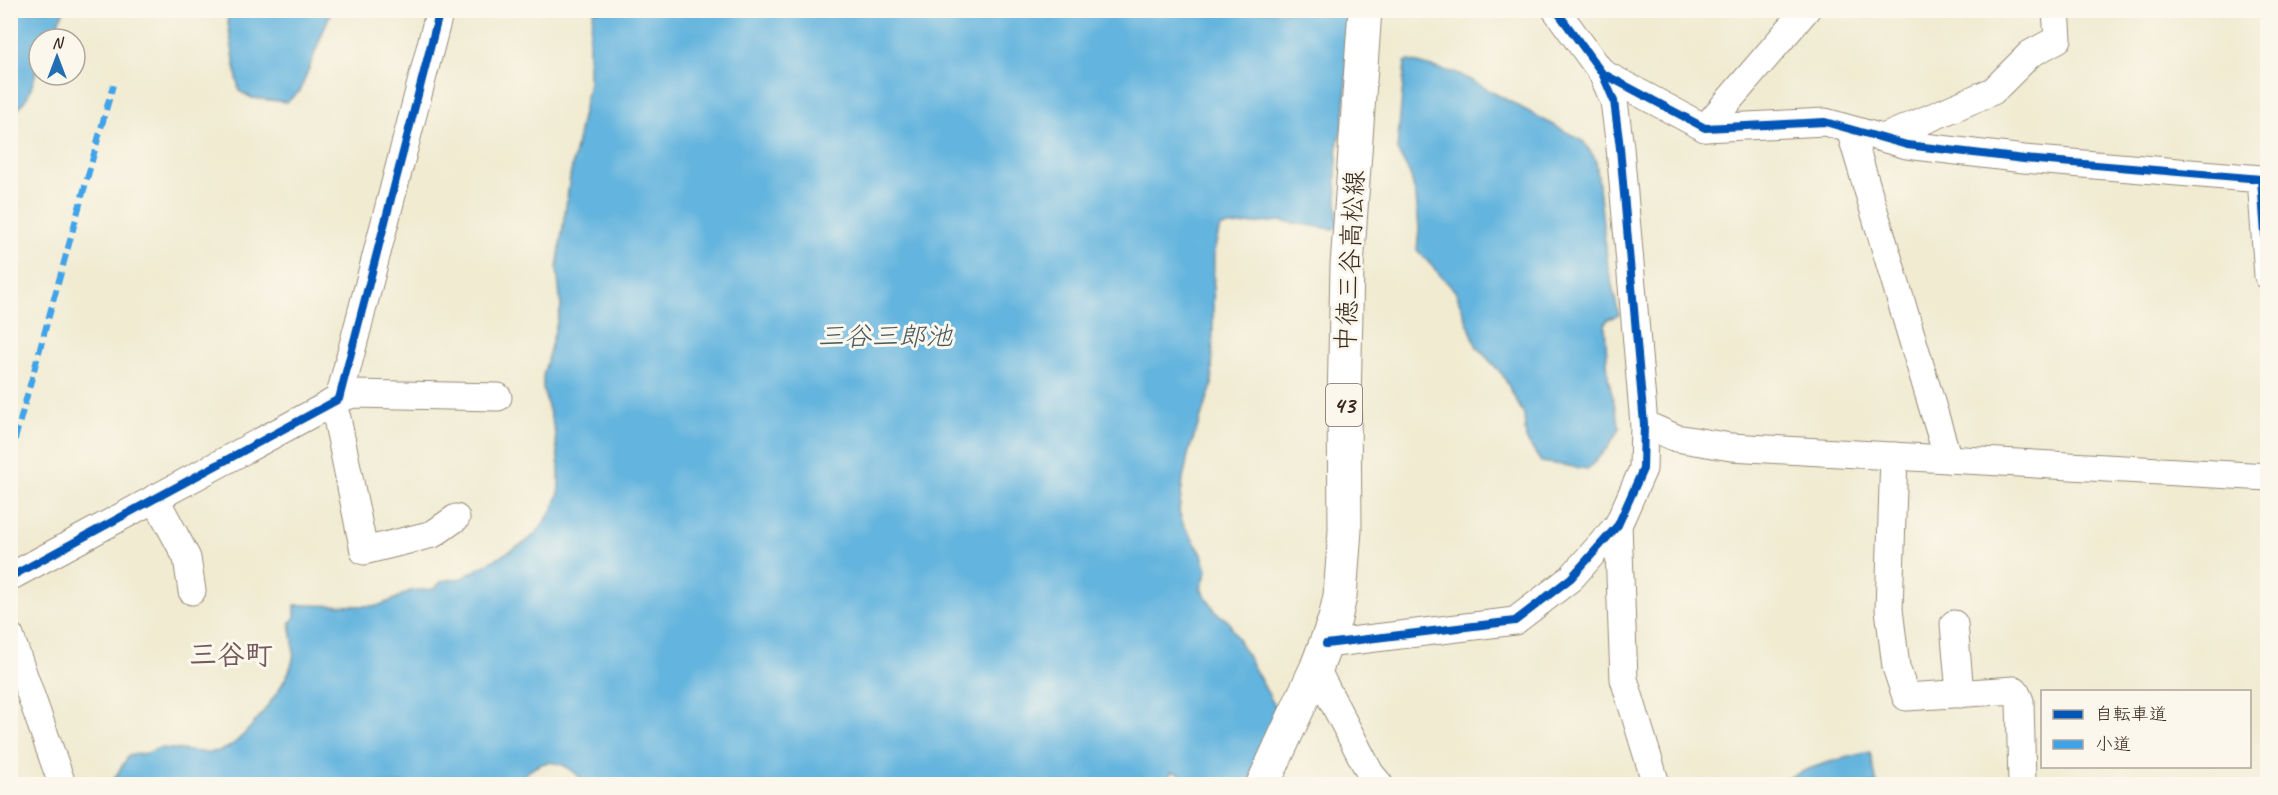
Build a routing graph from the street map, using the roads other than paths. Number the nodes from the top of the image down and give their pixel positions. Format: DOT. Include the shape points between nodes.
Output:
graph roads {
  1 [pos="440,10"];
  2 [pos="1365,10"];
  3 [pos="1556,10"];
  4 [pos="1806,10"];
  5 [pos="2056,10"];
  6 [pos="1602,73"];
  7 [pos="1705,128"];
  8 [pos="1850,130"];
  9 [pos="1883,138"];
  10 [pos="2266,174"];
  11 [pos="2267,266"];
  12 [pos="498,397"];
  13 [pos="335,401"];
  14 [pos="1644,424"];
  15 [pos="1894,456"];
  16 [pos="1948,459"];
  17 [pos="2268,477"];
  18 [pos="155,498"];
  19 [pos="456,518"];
  20 [pos="1618,525"];
  21 [pos="10,577"];
  22 [pos="192,591"];
  23 [pos="1954,624"];
  24 [pos="10,636"];
  25 [pos="1321,656"];
  26 [pos="1960,693"];
  27 [pos="62,784"];
  28 [pos="1263,784"];
  29 [pos="1378,784"];
  30 [pos="1656,784"];
  31 [pos="2022,784"];
  1 -- 13 [label="street"];
  2 -- 25 [label="main road, 中徳三谷高松線 / 43" via="1347,266 1343,567 1335,618"];
  3 -- 6 [label="street"];
  4 -- 7 [label="street"];
  5 -- 9 [label="street" via="2058,39 2030,54 1993,91"];
  6 -- 7 [label="street"];
  6 -- 14 [label="street" via="1614,101 1620,148"];
  7 -- 8 [label="street" via="1825,122"];
  8 -- 9 [label="street"];
  8 -- 16 [label="street"];
  9 -- 10 [label="street" via="1907,145 2024,159"];
  10 -- 11 [label="street"];
  12 -- 13 [label="street" via="353,394"];
  13 -- 18 [label="street"];
  13 -- 19 [label="street" via="364,551 433,534"];
  14 -- 15 [label="street" via="1676,438 1731,447"];
  14 -- 20 [label="street" via="1643,470"];
  15 -- 16 [label="street"];
  15 -- 26 [label="street" via="1889,609 1896,667 1906,697"];
  16 -- 17 [label="street"];
  18 -- 21 [label="street"];
  18 -- 22 [label="street" via="187,558"];
  20 -- 25 [label="street" via="1571,578 1515,621"];
  20 -- 30 [label="street" via="1624,679"];
  23 -- 26 [label="street"];
  24 -- 27 [label="street"];
  25 -- 28 [label="main road, 中徳三谷高松線 / 43"];
  25 -- 29 [label="street"];
  26 -- 31 [label="street" via="2015,690 2020,701"];
}
